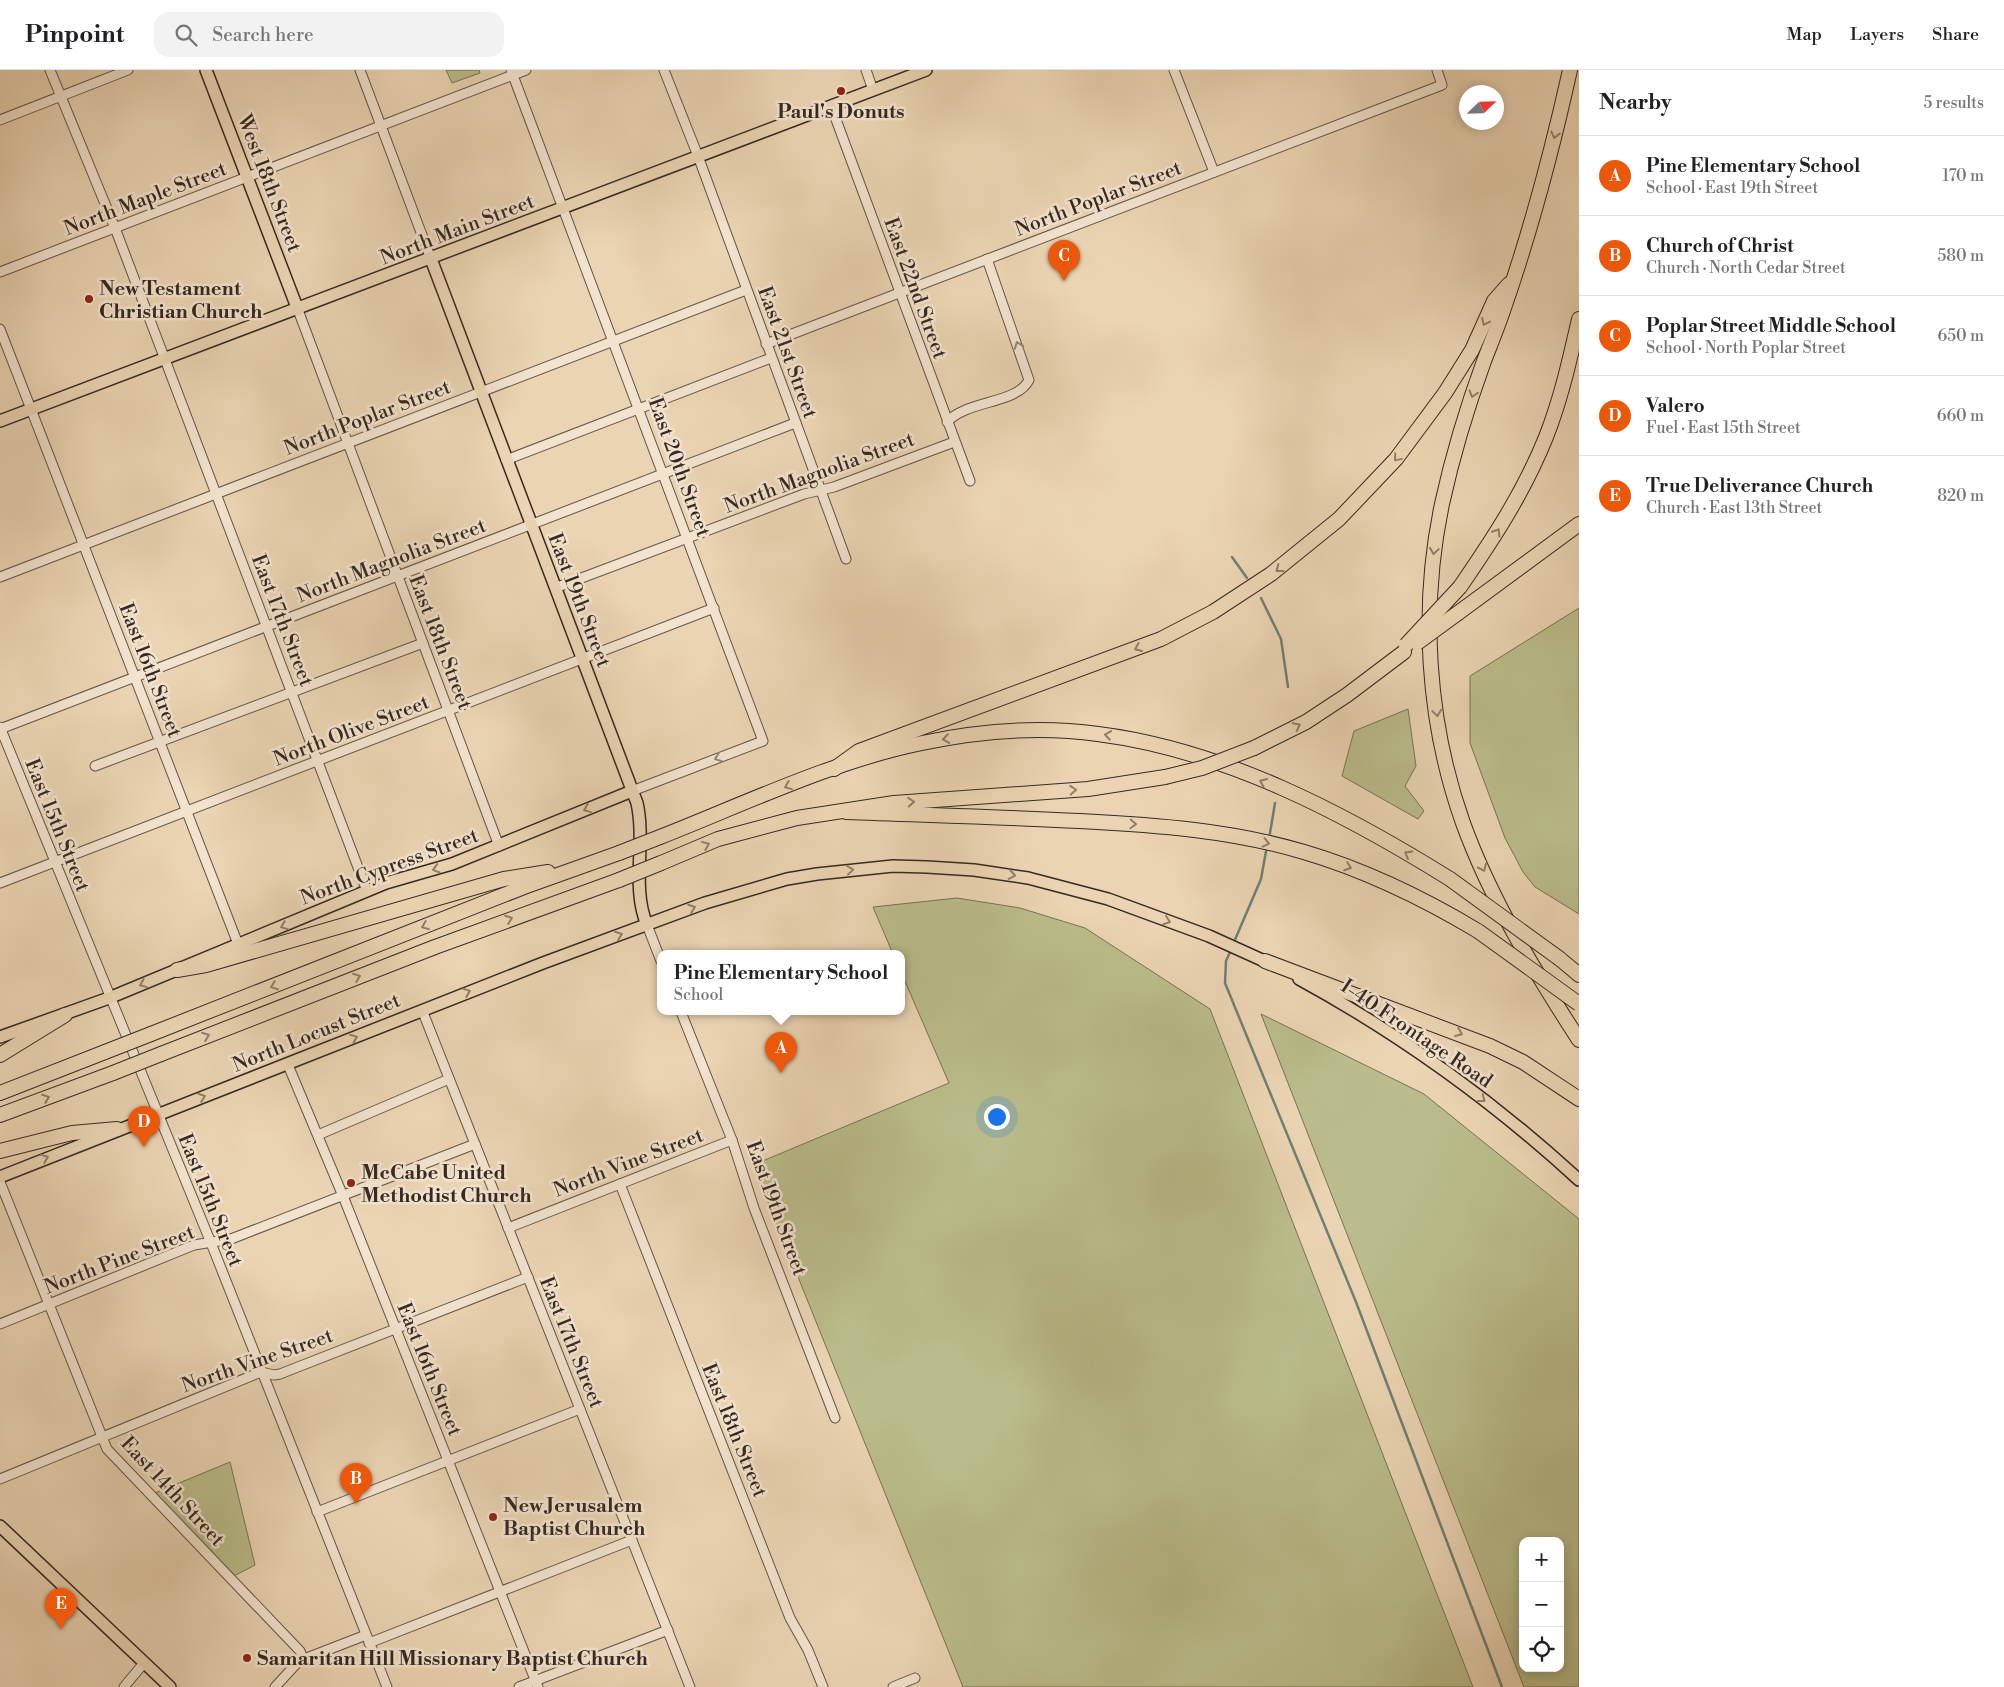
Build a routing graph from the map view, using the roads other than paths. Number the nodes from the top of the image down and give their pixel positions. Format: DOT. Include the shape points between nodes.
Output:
graph roads {
  1 [pos="50,70"];
  2 [pos="128,70"];
  3 [pos="206,70"];
  4 [pos="360,70"];
  5 [pos="526,70"];
  6 [pos="664,70"];
  7 [pos="866,70"];
  8 [pos="926,70"];
  9 [pos="1174,70"];
  10 [pos="1436,70"];
  11 [pos="1570,70"];
  12 [pos="512,72"];
  13 [pos="873,90"];
  14 [pos="61,96"];
  15 [pos="831,106"];
  16 [pos="0,120"];
  17 [pos="381,126"];
  18 [pos="698,156"];
  19 [pos="1214,172"];
  20 [pos="247,177"];
  21 [pos="564,207"];
  22 [pos="115,228"];
  23 [pos="431,259"];
  24 [pos="987,259"];
  25 [pos="0,272"];
  26 [pos="1511,282"];
  27 [pos="746,290"];
  28 [pos="898,293"];
  29 [pos="298,310"];
  30 [pos="1579,319"];
  31 [pos="0,329"];
  32 [pos="614,340"];
  33 [pos="766,344"];
  34 [pos="771,358"];
  35 [pos="165,360"];
  36 [pos="480,392"];
  37 [pos="640,408"];
  38 [pos="31,409"];
  39 [pos="0,421"];
  40 [pos="947,422"];
  41 [pos="795,423"];
  42 [pos="954,442"];
  43 [pos="348,443"];
  44 [pos="506,460"];
  45 [pos="664,474"];
  46 [pos="970,481"];
  47 [pos="820,490"];
  48 [pos="216,494"];
  49 [pos="531,525"];
  50 [pos="1574,528"];
  51 [pos="688,538"];
  52 [pos="84,545"];
  53 [pos="846,559"];
  54 [pos="398,576"];
  55 [pos="0,577"];
  56 [pos="555,588"];
  57 [pos="714,608"];
  58 [pos="267,627"];
  59 [pos="423,643"];
  60 [pos="1405,649"];
  61 [pos="582,659"];
  62 [pos="135,678"];
  63 [pos="291,692"];
  64 [pos="448,711"];
  65 [pos="0,728"];
  66 [pos="763,740"];
  67 [pos="160,742"];
  68 [pos="318,761"];
  69 [pos="95,766"];
  70 [pos="834,769"];
  71 [pos="632,791"];
  72 [pos="187,812"];
  73 [pos="846,812"];
  74 [pos="499,846"];
  75 [pos="54,862"];
  76 [pos="586,866"];
  77 [pos="0,883"];
  78 [pos="367,891"];
  79 [pos="647,925"];
  80 [pos="1220,941"];
  81 [pos="238,944"];
  82 [pos="657,951"];
  83 [pos="1265,961"];
  84 [pos="177,970"];
  85 [pos="1579,975"];
  86 [pos="109,998"];
  87 [pos="1579,1004"];
  88 [pos="422,1010"];
  89 [pos="65,1015"];
  90 [pos="682,1015"];
  91 [pos="0,1037"];
  92 [pos="1579,1040"];
  93 [pos="0,1055"];
  94 [pos="288,1065"];
  95 [pos="449,1079"];
  96 [pos="0,1092"];
  97 [pos="1579,1099"];
  98 [pos="156,1113"];
  99 [pos="0,1115"];
  100 [pos="117,1129"];
  101 [pos="318,1135"];
  102 [pos="732,1140"];
  103 [pos="475,1144"];
  104 [pos="0,1150"];
  105 [pos="0,1177"];
  106 [pos="1579,1180"];
  107 [pos="0,1182"];
  108 [pos="620,1184"];
  109 [pos="343,1196"];
  110 [pos="508,1228"];
  111 [pos="211,1243"];
  112 [pos="528,1277"];
  113 [pos="48,1305"];
  114 [pos="0,1324"];
  115 [pos="396,1328"];
  116 [pos="261,1372"];
  117 [pos="580,1409"];
  118 [pos="835,1418"];
  119 [pos="102,1435"];
  120 [pos="448,1461"];
  121 [pos="0,1479"];
  122 [pos="317,1512"];
  123 [pos="0,1526"];
  124 [pos="632,1540"];
  125 [pos="500,1592"];
  126 [pos="668,1630"];
  127 [pos="368,1639"];
  128 [pos="303,1659"];
  129 [pos="144,1663"];
  130 [pos="915,1678"];
  131 [pos="537,1684"];
  132 [pos="124,1687"];
  133 [pos="170,1687"];
  134 [pos="275,1687"];
  135 [pos="387,1687"];
  136 [pos="519,1687"];
  137 [pos="690,1687"];
  138 [pos="823,1687"];
  139 [pos="893,1687"];
  1 -- 14 [label="street, East 17th Street"];
  2 -- 14 [label="street"];
  3 -- 20 [label="main road, West 18th Street"];
  4 -- 17 [label="street"];
  5 -- 12 [label="street, North Maple Street"];
  6 -- 18 [label="street, East 21st Street"];
  7 -- 13 [label="street"];
  8 -- 13 [label="main road, North Main Street"];
  9 -- 19 [label="street"];
  10 -- 19 [label="street, North Poplar Street" via="1442,84"];
  11 -- 26 [label="highway, one-way" via="1543,186"];
  12 -- 17 [label="street, North Maple Street"];
  12 -- 21 [label="street, East 20th Street"];
  13 -- 15 [label="main road, North Main Street"];
  14 -- 16 [label="street"];
  14 -- 22 [label="street, East 17th Street"];
  15 -- 18 [label="main road, North Main Street"];
  15 -- 28 [label="street, East 22nd Street"];
  17 -- 20 [label="street, North Maple Street"];
  17 -- 23 [label="street"];
  18 -- 21 [label="main road, North Main Street"];
  18 -- 27 [label="street, East 21st Street"];
  19 -- 24 [label="street, North Poplar Street"];
  20 -- 22 [label="street, North Maple Street"];
  20 -- 29 [label="main road, West 18th Street"];
  21 -- 23 [label="main road, North Main Street"];
  21 -- 32 [label="street, East 20th Street"];
  22 -- 25 [label="street, North Maple Street"];
  22 -- 35 [label="street, East 17th Street"];
  23 -- 29 [label="main road, North Main Street"];
  23 -- 36 [label="main road, East 19th Street"];
  24 -- 28 [label="street, North Poplar Street"];
  40 -- 24 [label="street, one-way" via="959,412 1023,389 1029,380"];
  26 -- 70 [label="highway, one-way" via="1494,301 1472,350 1445,393 1396,459 1339,518 1271,574 1213,612 1161,639 859,751"];
  26 -- 92 [label="highway, one-way" via="1475,387 1442,504 1432,566 1429,648 1438,723 1452,788 1464,824 1500,905"];
  27 -- 32 [label="street, North Poplar Street"];
  27 -- 33 [label="street, East 21st Street"];
  28 -- 33 [label="street, North Poplar Street"];
  28 -- 40 [label="street, East 22nd Street"];
  29 -- 35 [label="main road, North Main Street"];
  29 -- 43 [label="street, East 18th Street"];
  60 -- 30 [label="highway, one-way, bridge" via="1460,587 1507,518 1536,460 1558,402"];
  31 -- 38 [label="street, East 16th Street"];
  32 -- 36 [label="street, North Poplar Street"];
  32 -- 37 [label="street, East 20th Street"];
  33 -- 34 [label="street, East 21st Street"];
  34 -- 37 [label="street"];
  34 -- 41 [label="street, East 21st Street"];
  35 -- 38 [label="main road, North Main Street"];
  35 -- 48 [label="street, East 17th Street"];
  36 -- 43 [label="street, North Poplar Street"];
  36 -- 44 [label="main road, East 19th Street"];
  37 -- 44 [label="street"];
  37 -- 45 [label="street, East 20th Street"];
  38 -- 39 [label="main road, North Main Street"];
  38 -- 52 [label="street, East 16th Street"];
  40 -- 42 [label="street, East 22nd Street"];
  41 -- 45 [label="street, North Magnolia Street"];
  41 -- 47 [label="street, East 21st Street"];
  42 -- 46 [label="street, East 22nd Street"];
  42 -- 47 [label="street, North Magnolia Street"];
  43 -- 48 [label="street, North Poplar Street"];
  43 -- 54 [label="street, East 18th Street"];
  44 -- 49 [label="main road, East 19th Street"];
  45 -- 49 [label="street, North Magnolia Street"];
  45 -- 51 [label="street, East 20th Street"];
  47 -- 51 [label="street, North Magnolia Street"];
  47 -- 53 [label="street, East 21st Street"];
  48 -- 52 [label="street, North Poplar Street"];
  48 -- 58 [label="street, East 17th Street"];
  49 -- 54 [label="street, North Magnolia Street"];
  49 -- 56 [label="main road, East 19th Street"];
  50 -- 60 [label="highway, bridge"];
  51 -- 56 [label="street, North Magnolia Street"];
  51 -- 57 [label="street, East 20th Street"];
  52 -- 55 [label="street, North Poplar Street"];
  52 -- 62 [label="street, East 16th Street"];
  54 -- 58 [label="street, North Magnolia Street"];
  54 -- 59 [label="street, East 18th Street"];
  56 -- 61 [label="main road, East 19th Street"];
  57 -- 61 [label="street, North Olive Street"];
  57 -- 66 [label="street, East 20th Street"];
  58 -- 62 [label="street, North Magnolia Street"];
  58 -- 63 [label="street, East 17th Street"];
  59 -- 63 [label="street"];
  59 -- 64 [label="street, East 18th Street"];
  73 -- 60 [label="highway, one-way, bridge" via="894,803 1088,789 1202,768 1254,748 1314,716 1347,695"];
  61 -- 64 [label="street, North Olive Street"];
  61 -- 71 [label="main road, East 19th Street"];
  62 -- 65 [label="street, North Magnolia Street"];
  62 -- 67 [label="street, East 16th Street"];
  63 -- 67 [label="street"];
  63 -- 68 [label="street, East 17th Street"];
  64 -- 68 [label="street, North Olive Street"];
  64 -- 74 [label="street, East 18th Street"];
  65 -- 75 [label="street, East 15th Street"];
  66 -- 71 [label="street, North Cypress Street, one-way"];
  67 -- 69 [label="street"];
  67 -- 72 [label="street, East 16th Street"];
  68 -- 72 [label="street, North Olive Street"];
  68 -- 78 [label="street, East 17th Street"];
  70 -- 76 [label="highway, one-way, bridge"];
  85 -- 70 [label="highway, one-way, bridge" via="1450,879 1384,840 1294,795 1176,750 1097,733 1045,730 980,734 921,743"];
  71 -- 74 [label="main road, North Cypress Street, one-way"];
  71 -- 79 [label="main road, East 19th Street" via="640,824 640,900"];
  72 -- 75 [label="street, North Olive Street"];
  72 -- 81 [label="street, East 16th Street"];
  73 -- 87 [label="highway, one-way, bridge" via="1160,826 1230,834 1302,851 1394,886 1439,908 1478,931"];
  99 -- 73 [label="highway, one-way, bridge" via="718,839 775,822"];
  74 -- 78 [label="main road, North Cypress Street, one-way"];
  75 -- 77 [label="street, North Olive Street"];
  75 -- 86 [label="street, East 15th Street"];
  76 -- 84 [label="highway" via="504,879 206,965"];
  76 -- 96 [label="highway, one-way, bridge" via="514,891"];
  78 -- 81 [label="main road, North Cypress Street, one-way"];
  79 -- 80 [label="main road, North Locust Street, one-way" via="705,903 787,879 852,869 928,867 999,873 1068,887"];
  79 -- 82 [label="street, East 19th Street"];
  88 -- 79 [label="main road, North Locust Street, one-way"];
  80 -- 83 [label="main road, I-40 Frontage Road"];
  81 -- 84 [label="main road, North Cypress Street"];
  83 -- 97 [label="highway, one-way" via="1490,1046 1523,1062"];
  83 -- 106 [label="main road, I-40 Frontage Road, one-way" via="1354,1010 1412,1048 1486,1102"];
  84 -- 86 [label="main road, North Cypress Street, one-way"];
  86 -- 89 [label="main road, North Cypress Street"];
  86 -- 98 [label="street, East 15th Street"];
  94 -- 88 [label="main road, North Locust Street, one-way"];
  88 -- 95 [label="street, East 17th Street"];
  89 -- 91 [label="main road, North Cypress Street"];
  89 -- 93 [label="highway"];
  90 -- 102 [label="street, East 19th Street"];
  98 -- 94 [label="main road, North Locust Street, one-way"];
  94 -- 101 [label="street, East 16th Street"];
  95 -- 101 [label="street"];
  95 -- 103 [label="street, East 17th Street"];
  98 -- 100 [label="main road, North Locust Street"];
  98 -- 111 [label="street, East 15th Street"];
  100 -- 104 [label="highway" via="72,1132"];
  105 -- 100 [label="main road, North Locust Street, one-way"];
  101 -- 109 [label="street, East 16th Street"];
  102 -- 108 [label="street, North Vine Street"];
  102 -- 118 [label="street, East 19th Street" via="754,1208"];
  103 -- 109 [label="street, North Pine Street"];
  103 -- 110 [label="street, East 17th Street"];
  107 -- 113 [label="street, East 14th Street"];
  108 -- 110 [label="street, North Vine Street"];
  108 -- 138 [label="street, East 18th Street" via="790,1618"];
  109 -- 111 [label="street, North Pine Street" via="230,1240"];
  109 -- 115 [label="street, East 16th Street"];
  110 -- 112 [label="street, East 17th Street"];
  111 -- 113 [label="street, North Pine Street" via="194,1245"];
  111 -- 116 [label="street, East 15th Street"];
  112 -- 115 [label="street, North Vine Street"];
  112 -- 117 [label="street, East 17th Street"];
  113 -- 114 [label="street, North Pine Street"];
  113 -- 119 [label="street, East 14th Street"];
  115 -- 116 [label="street, North Vine Street" via="274,1376"];
  115 -- 120 [label="street, East 16th Street"];
  116 -- 119 [label="street, North Vine Street"];
  116 -- 122 [label="street, East 15th Street"];
  117 -- 120 [label="street"];
  117 -- 124 [label="street, East 17th Street"];
  119 -- 121 [label="street, North Vine Street"];
  119 -- 128 [label="street, East 14th Street" via="111,1455 300,1651"];
  120 -- 122 [label="street"];
  120 -- 125 [label="street, East 16th Street"];
  122 -- 127 [label="street, East 15th Street"];
  123 -- 129 [label="main road"];
  124 -- 125 [label="street"];
  124 -- 126 [label="street, East 17th Street"];
  125 -- 127 [label="street"];
  125 -- 131 [label="street, East 16th Street"];
  126 -- 131 [label="street"];
  126 -- 137 [label="street, East 17th Street"];
  127 -- 128 [label="street"];
  127 -- 135 [label="street, East 15th Street"];
  128 -- 134 [label="street"];
  129 -- 132 [label="street"];
  129 -- 133 [label="main road"];
  130 -- 139 [label="street"];
  131 -- 136 [label="street"];
}
